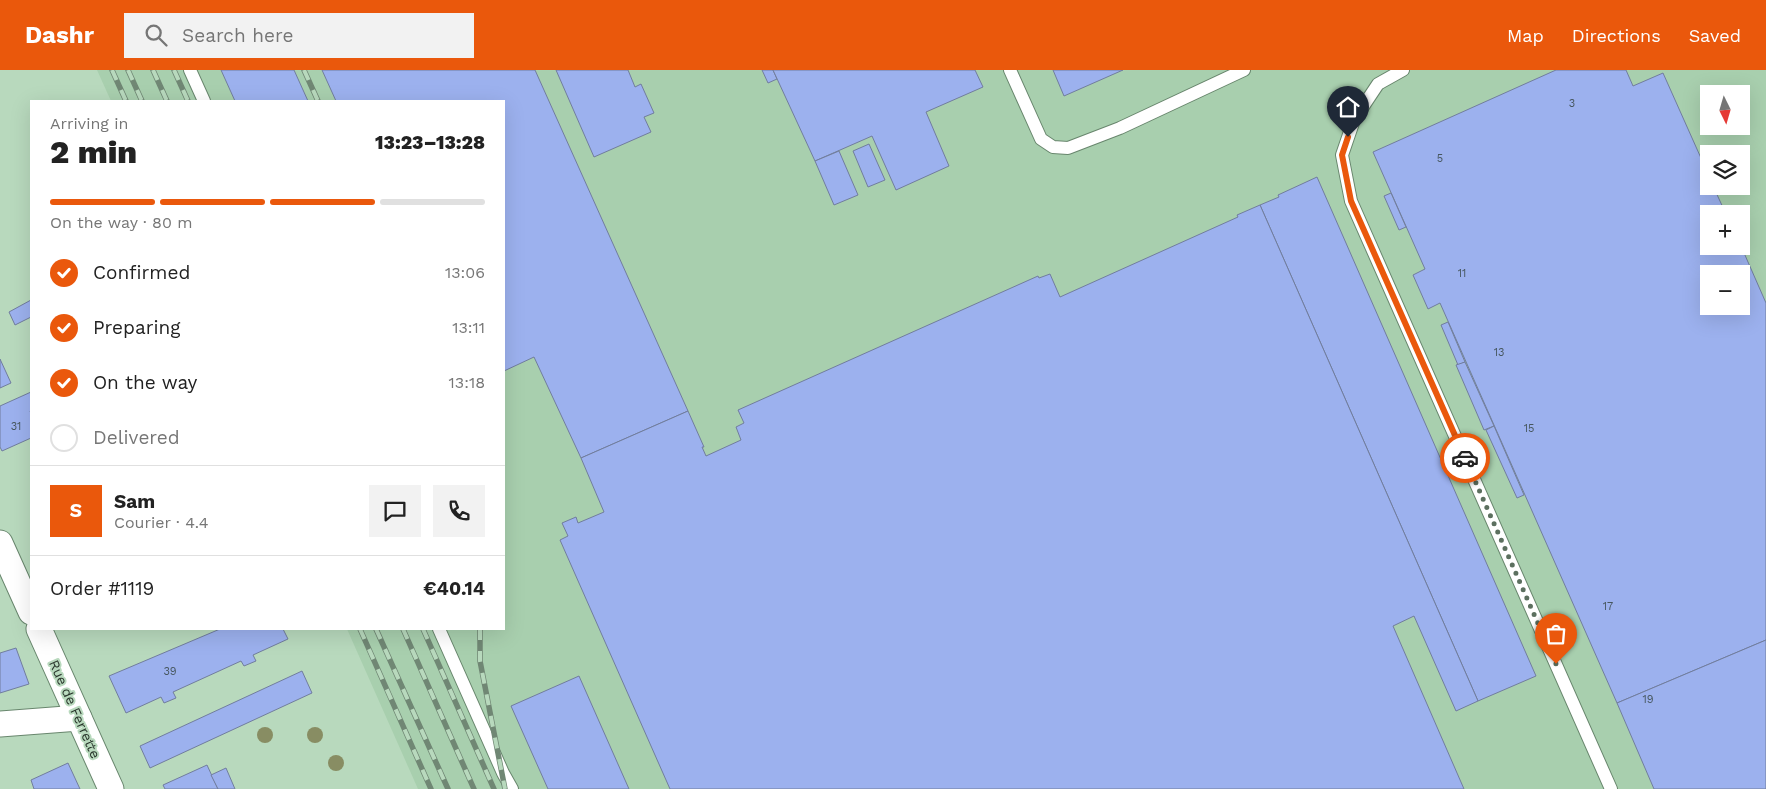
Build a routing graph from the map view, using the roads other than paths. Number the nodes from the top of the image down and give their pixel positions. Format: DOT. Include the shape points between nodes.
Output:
graph roads {
  1 [pos="190,70"];
  2 [pos="1010,70"];
  3 [pos="1244,70"];
  4 [pos="1403,70"];
  5 [pos="204,100"];
  6 [pos="0,543"];
  7 [pos="30,610"];
  8 [pos="39,630"];
  9 [pos="439,630"];
  10 [pos="79,718"];
  11 [pos="0,724"];
  12 [pos="111,789"];
  13 [pos="512,789"];
  14 [pos="1611,789"];
  1 -- 5 [label="lane"];
  2 -- 3 [label="lane" via="1041,139 1053,148 1061,149 1120,128"];
  4 -- 14 [label="lane" via="1378,84 1354,120 1342,155 1351,201"];
  6 -- 7 [label="street"];
  8 -- 10 [label="street, Rue de Ferrette"];
  9 -- 13 [label="lane"];
  10 -- 11 [label="street"];
  10 -- 12 [label="street, Rue de Ferrette"];
}
